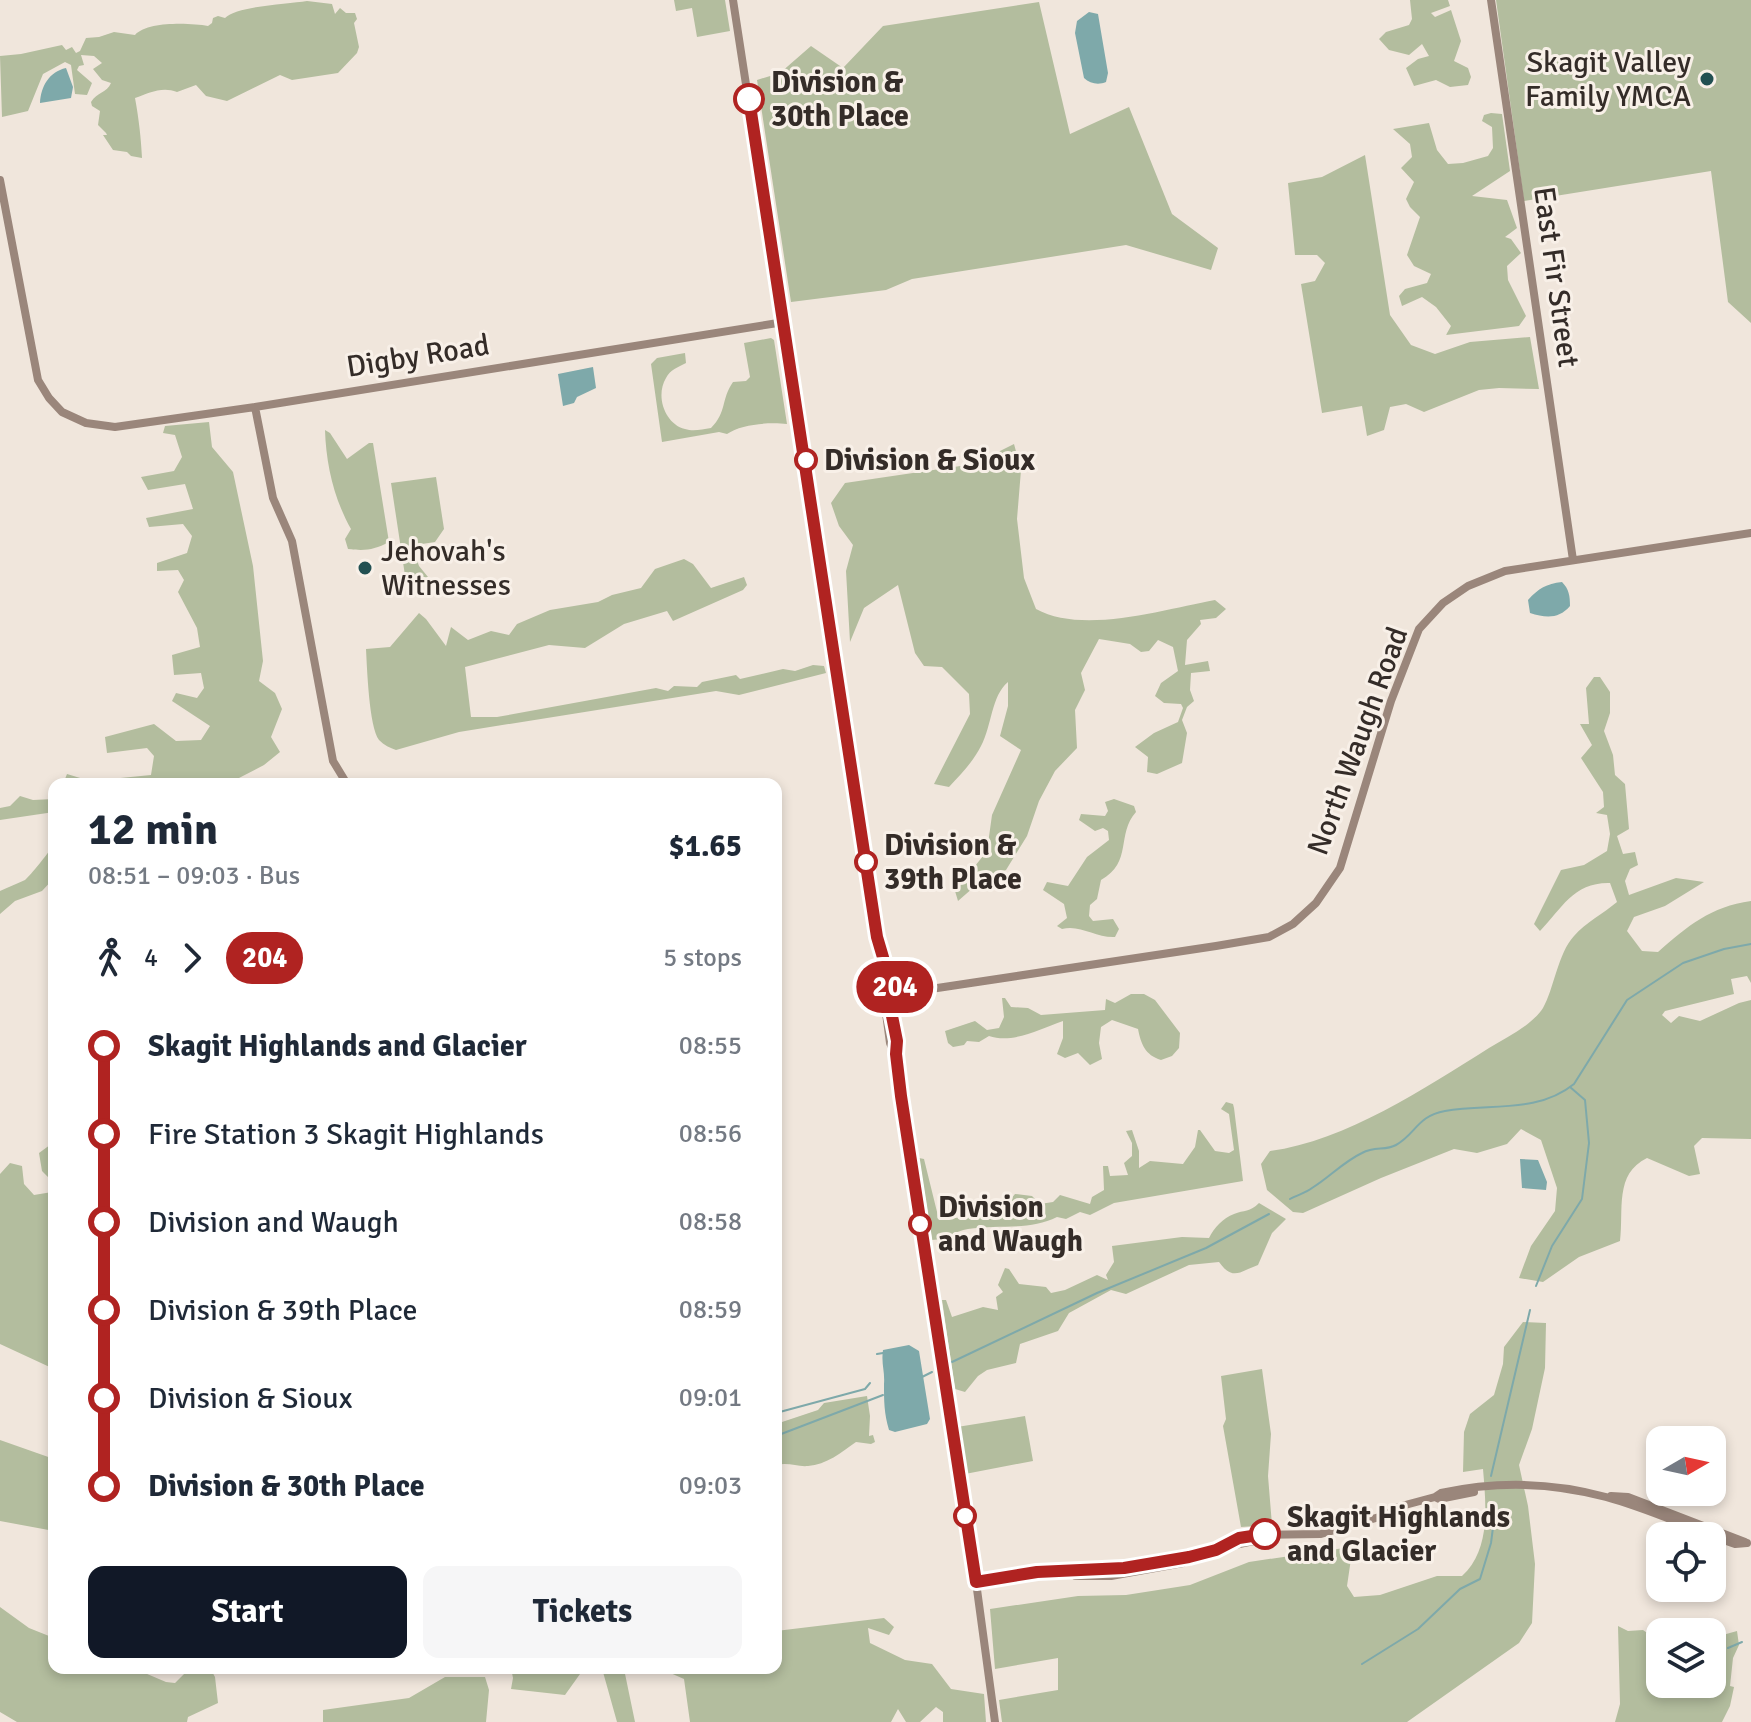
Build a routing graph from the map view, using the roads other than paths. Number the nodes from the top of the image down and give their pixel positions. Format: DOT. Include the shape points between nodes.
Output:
graph roads {
  1 [pos="733,0"];
  2 [pos="1491,0"];
  3 [pos="0,180"];
  4 [pos="784,322"];
  5 [pos="255,407"];
  6 [pos="1751,533"];
  7 [pos="1573,560"];
  8 [pos="343,778"];
  9 [pos="877,937"];
  10 [pos="895,987"];
  11 [pos="881,988"];
  12 [pos="892,1004"];
  13 [pos="1749,1543"];
  14 [pos="976,1582"];
  15 [pos="995,1722"];
  1 -- 4 [label="street"];
  2 -- 7 [label="street, East Fir Street"];
  3 -- 5 [label="street, Digby Road" via="38,380 62,412 86,423 115,427"];
  4 -- 5 [label="street, Digby Road"];
  4 -- 9 [label="street"];
  5 -- 8 [label="street" via="273,498 292,541 333,761"];
  6 -- 7 [label="street, North Waugh Road"];
  7 -- 12 [label="street, North Waugh Road" via="1505,571 1468,586 1419,629 1340,868 1316,903 1293,924 1269,937 920,989"];
  9 -- 10 [label="street"];
  9 -- 11 [label="street"];
  10 -- 11 [label="street"];
  10 -- 12 [label="street" via="899,994"];
  11 -- 12 [label="street" via="878,997"];
  12 -- 14 [label="street"];
  13 -- 14 [label="street" via="1628,1497 1530,1485 1435,1497 1315,1532 1225,1546 1183,1563 1099,1577 1037,1572"];
  14 -- 15 [label="street"];
}
